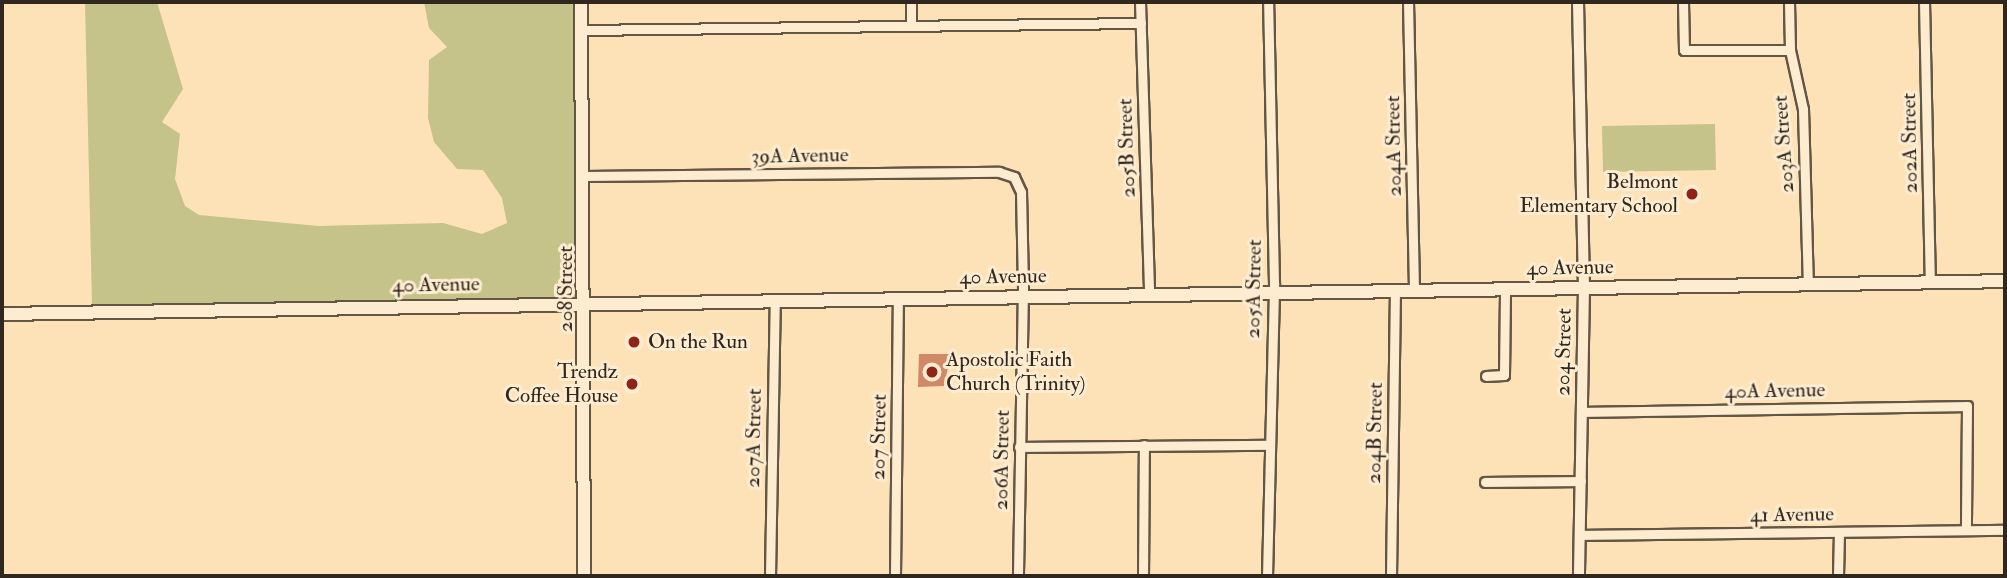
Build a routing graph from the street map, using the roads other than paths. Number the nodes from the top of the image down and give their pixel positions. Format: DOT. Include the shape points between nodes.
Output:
graph roads {
  1 [pos="581,2"];
  2 [pos="911,2"];
  3 [pos="1140,2"];
  4 [pos="1268,2"];
  5 [pos="1408,2"];
  6 [pos="1578,2"];
  7 [pos="1683,2"];
  8 [pos="1789,2"];
  9 [pos="1924,2"];
  10 [pos="1141,23"];
  11 [pos="911,26"];
  12 [pos="582,30"];
  13 [pos="1790,50"];
  14 [pos="585,176"];
  15 [pos="1014,177"];
  16 [pos="2005,281"];
  17 [pos="1930,283"];
  18 [pos="1808,285"];
  19 [pos="1584,287"];
  20 [pos="1505,289"];
  21 [pos="1395,290"];
  22 [pos="1414,290"];
  23 [pos="1271,292"];
  24 [pos="1149,294"];
  25 [pos="1022,296"];
  26 [pos="898,298"];
  27 [pos="775,300"];
  28 [pos="586,301"];
  29 [pos="2,314"];
  30 [pos="1486,376"];
  31 [pos="1582,412"];
  32 [pos="1269,445"];
  33 [pos="1144,446"];
  34 [pos="1019,447"];
  35 [pos="1581,481"];
  36 [pos="1485,482"];
  37 [pos="1966,530"];
  38 [pos="2005,530"];
  39 [pos="1839,532"];
  40 [pos="1580,535"];
  41 [pos="584,576"];
  42 [pos="770,576"];
  43 [pos="895,576"];
  44 [pos="1018,576"];
  45 [pos="1143,576"];
  46 [pos="1267,576"];
  47 [pos="1391,576"];
  48 [pos="1579,576"];
  49 [pos="1838,576"];
  1 -- 12 [label="main road, 208 Street"];
  2 -- 11 [label="street"];
  3 -- 10 [label="street, 205B Street"];
  4 -- 23 [label="street, 205A Street"];
  5 -- 22 [label="street, 204A Street"];
  6 -- 19 [label="street, 204 Street"];
  7 -- 13 [label="street" via="1684,50"];
  8 -- 13 [label="street, 203A Street"];
  9 -- 17 [label="street, 202A Street"];
  10 -- 11 [label="street"];
  10 -- 24 [label="street, 205B Street"];
  11 -- 12 [label="street"];
  12 -- 14 [label="main road, 208 Street"];
  13 -- 18 [label="street, 203A Street" via="1803,109"];
  14 -- 15 [label="street, 39A Avenue" via="999,172"];
  14 -- 28 [label="main road, 208 Street"];
  15 -- 25 [label="street, 206A Street" via="1021,192"];
  16 -- 17 [label="main road, 40 Avenue"];
  17 -- 18 [label="main road, 40 Avenue"];
  18 -- 19 [label="main road, 40 Avenue"];
  19 -- 20 [label="main road, 40 Avenue"];
  19 -- 31 [label="street, 204 Street"];
  20 -- 22 [label="main road, 40 Avenue"];
  20 -- 30 [label="street" via="1504,375"];
  21 -- 22 [label="main road, 40 Avenue"];
  21 -- 23 [label="main road, 40 Avenue"];
  21 -- 47 [label="street, 204B Street"];
  23 -- 24 [label="main road, 40 Avenue"];
  23 -- 32 [label="street, 205A Street"];
  24 -- 25 [label="main road, 40 Avenue"];
  25 -- 26 [label="main road, 40 Avenue"];
  25 -- 34 [label="street, 206A Street"];
  26 -- 27 [label="main road, 40 Avenue"];
  26 -- 43 [label="street, 207 Street"];
  27 -- 28 [label="main road, 40 Avenue"];
  27 -- 42 [label="street, 207A Street"];
  28 -- 29 [label="main road, 40 Avenue"];
  28 -- 41 [label="main road, 208 Street"];
  31 -- 35 [label="street, 204 Street"];
  31 -- 37 [label="street, 40A Avenue" via="1968,406"];
  32 -- 33 [label="street"];
  32 -- 46 [label="street, 205A Street"];
  33 -- 34 [label="street"];
  33 -- 45 [label="street"];
  34 -- 44 [label="street, 206A Street"];
  35 -- 36 [label="street"];
  35 -- 40 [label="street, 204 Street"];
  37 -- 38 [label="street, 41 Avenue"];
  37 -- 39 [label="street, 41 Avenue"];
  39 -- 40 [label="street, 41 Avenue"];
  39 -- 49 [label="street"];
  40 -- 48 [label="street, 204 Street"];
}
